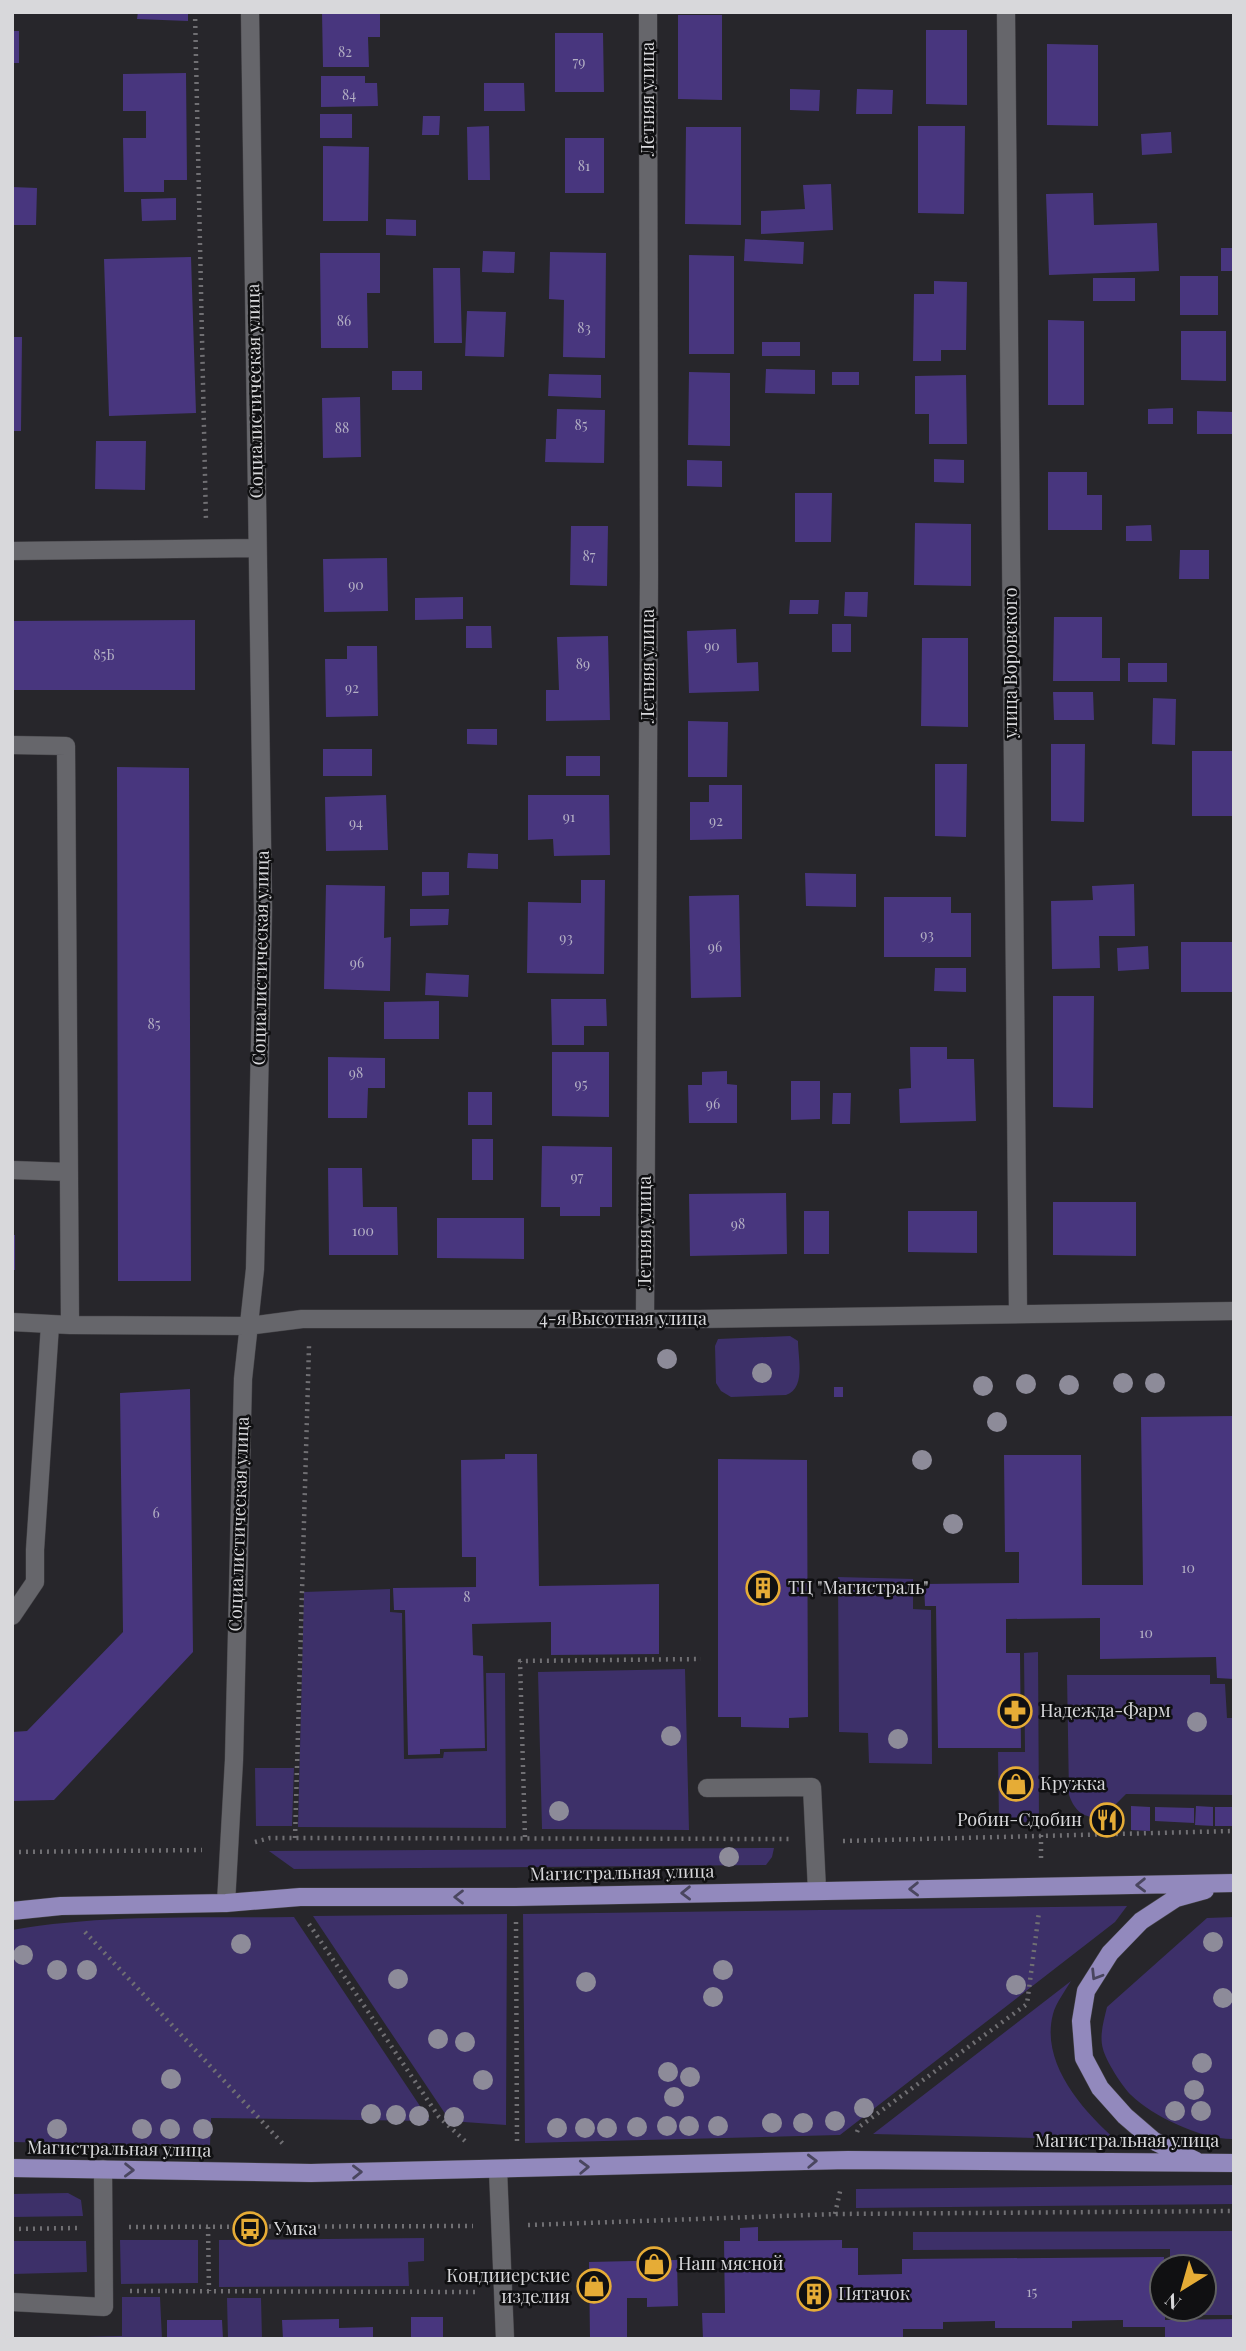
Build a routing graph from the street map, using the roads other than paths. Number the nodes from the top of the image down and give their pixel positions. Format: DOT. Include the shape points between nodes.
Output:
graph roads {
  1 [pos="250,12"];
  2 [pos="648,12"];
  3 [pos="1006,12"];
  4 [pos="257,548"];
  5 [pos="12,551"];
  6 [pos="12,745"];
  7 [pos="12,1170"];
  8 [pos="69,1172"];
  9 [pos="1234,1311"];
  10 [pos="1018,1314"];
  11 [pos="645,1319"];
  12 [pos="12,1322"];
  13 [pos="50,1325"];
  14 [pos="70,1325"];
  15 [pos="248,1326"];
  16 [pos="12,1616"];
  17 [pos="707,1788"];
  18 [pos="1231,1883"];
  19 [pos="817,1890"];
  20 [pos="226,1903"];
  21 [pos="12,1911"];
  22 [pos="1202,2163"];
  23 [pos="1234,2163"];
  24 [pos="12,2168"];
  25 [pos="103,2169"];
  26 [pos="498,2170"];
  27 [pos="12,2302"];
  28 [pos="505,2339"];
  1 -- 4 [label="street, Социалистическая улица"];
  2 -- 11 [label="street, Летняя улица"];
  3 -- 10 [label="street, улица Воровского"];
  4 -- 5 [label="street"];
  4 -- 15 [label="street, Социалистическая улица" via="263,910 255,1269"];
  6 -- 8 [label="street" via="66,746"];
  7 -- 8 [label="street"];
  8 -- 14 [label="street"];
  9 -- 10 [label="street, 4-я Высотная улица"];
  10 -- 11 [label="street, 4-я Высотная улица"];
  11 -- 15 [label="street, 4-я Высотная улица" via="310,1319"];
  12 -- 13 [label="street, 4-я Высотная улица"];
  13 -- 14 [label="street, 4-я Высотная улица"];
  13 -- 16 [label="street" via="36,1581"];
  14 -- 15 [label="street, 4-я Высотная улица"];
  15 -- 20 [label="street, Социалистическая улица"];
  17 -- 19 [label="street" via="812,1787"];
  18 -- 19 [label="main road, Магистральная улица, one-way"];
  18 -- 22 [label="main road, one-way" via="1176,1898 1141,1921 1110,1953 1086,1991 1081,2021 1084,2058 1100,2088 1154,2141"];
  19 -- 20 [label="main road, Магистральная улица, one-way" via="300,1897"];
  20 -- 21 [label="main road, Магистральная улица"];
  22 -- 23 [label="main road, Магистральная улица"];
  26 -- 22 [label="main road, Магистральная улица, one-way" via="848,2160"];
  24 -- 25 [label="main road, Магистральная улица"];
  25 -- 26 [label="main road, Магистральная улица, one-way"];
  25 -- 27 [label="street" via="104,2307"];
  26 -- 28 [label="street"];
}
